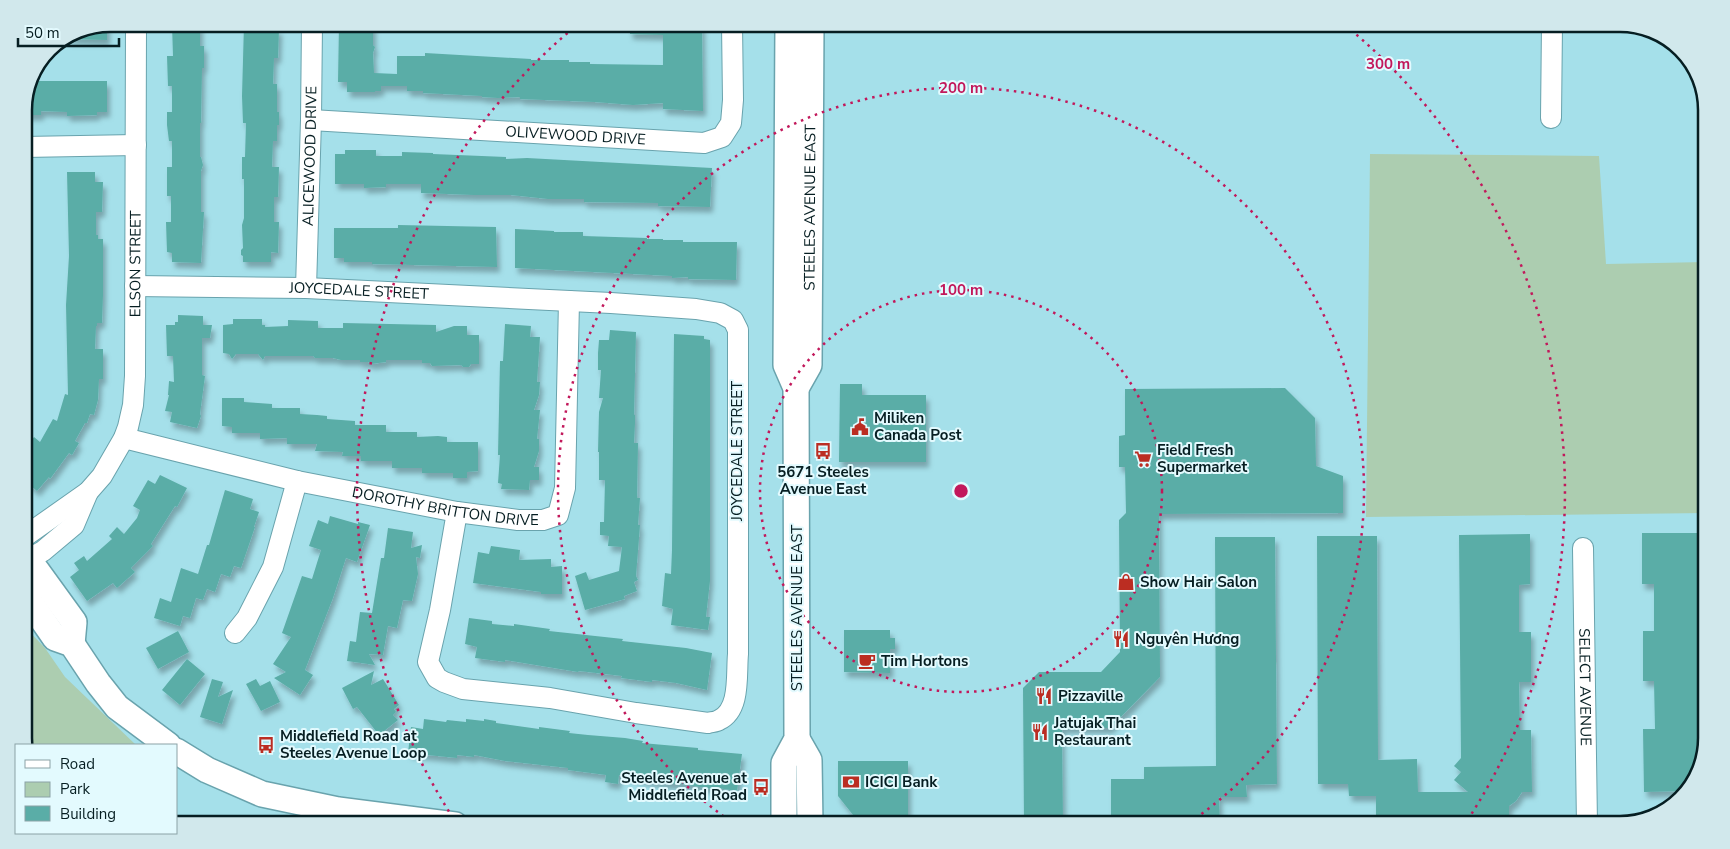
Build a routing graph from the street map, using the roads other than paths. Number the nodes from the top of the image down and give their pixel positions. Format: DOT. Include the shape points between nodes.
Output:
graph roads {
  1 [pos="136,32"];
  2 [pos="312,32"];
  3 [pos="732,32"];
  4 [pos="788,32"];
  5 [pos="811,32"];
  6 [pos="1552,32"];
  7 [pos="1551,118"];
  8 [pos="312,120"];
  9 [pos="136,145"];
  10 [pos="33,147"];
  11 [pos="135,286"];
  12 [pos="306,288"];
  13 [pos="568,301"];
  14 [pos="796,388"];
  15 [pos="124,438"];
  16 [pos="296,482"];
  17 [pos="457,512"];
  18 [pos="1583,548"];
  19 [pos="33,552"];
  20 [pos="33,564"];
  21 [pos="33,607"];
  22 [pos="235,633"];
  23 [pos="72,644"];
  24 [pos="797,738"];
  25 [pos="167,744"];
  26 [pos="178,752"];
  27 [pos="385,816"];
  28 [pos="784,816"];
  29 [pos="810,816"];
  30 [pos="1587,816"];
  1 -- 9 [label="street, ELSON STREET"];
  2 -- 8 [label="street, ALICEWOOD DRIVE"];
  3 -- 8 [label="street, OLIVEWOOD DRIVE" via="731,123 722,137 704,143"];
  4 -- 14 [label="main road, STEELES AVENUE EAST" via="786,365"];
  5 -- 14 [label="main road, STEELES AVENUE EAST" via="809,366"];
  6 -- 7 [label="street"];
  8 -- 12 [label="street, ALICEWOOD DRIVE"];
  9 -- 10 [label="street"];
  9 -- 11 [label="street, ELSON STREET"];
  11 -- 12 [label="street, JOYCEDALE STREET"];
  11 -- 15 [label="street, ELSON STREET" via="133,405"];
  12 -- 13 [label="street, JOYCEDALE STREET"];
  13 -- 17 [label="street, DOROTHY BRITTON DRIVE" via="566,488 558,515 543,520 518,520"];
  13 -- 17 [label="street, JOYCEDALE STREET" via="720,313 733,320 738,330 738,654 732,708 719,720 708,723 550,698 463,689 437,678 428,662"];
  14 -- 24 [label="main road, STEELES AVENUE EAST"];
  15 -- 16 [label="street, DOROTHY BRITTON DRIVE"];
  15 -- 19 [label="street, ELSON STREET" via="102,476 88,492 74,525 43,551"];
  16 -- 17 [label="street, DOROTHY BRITTON DRIVE"];
  16 -- 22 [label="street" via="273,567 247,618"];
  18 -- 30 [label="street, SELECT AVENUE"];
  20 -- 23 [label="main road" via="74,622"];
  21 -- 23 [label="main road" via="55,638"];
  23 -- 25 [label="main road" via="118,707"];
  24 -- 28 [label="main road, STEELES AVENUE EAST" via="784,763"];
  24 -- 29 [label="main road" via="810,760"];
  26 -- 27 [label="main road" via="207,770 262,794"];
}
